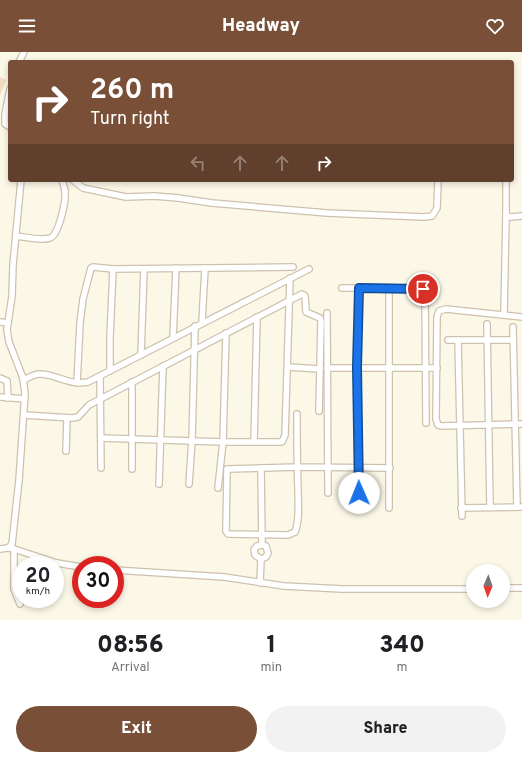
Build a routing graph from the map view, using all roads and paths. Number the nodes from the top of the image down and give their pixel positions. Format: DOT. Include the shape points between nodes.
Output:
graph roads {
  1 [pos="8,99"];
  2 [pos="2,122"];
  3 [pos="21,182"];
  4 [pos="63,182"];
  5 [pos="76,182"];
  6 [pos="438,182"];
  7 [pos="506,182"];
  8 [pos="506,214"];
  9 [pos="522,216"];
  10 [pos="16,236"];
  11 [pos="293,267"];
  12 [pos="176,268"];
  13 [pos="205,268"];
  14 [pos="113,269"];
  15 [pos="144,269"];
  16 [pos="309,269"];
  17 [pos="290,278"];
  18 [pos="342,288"];
  19 [pos="359,288"];
  20 [pos="389,288"];
  21 [pos="290,300"];
  22 [pos="328,313"];
  23 [pos="504,315"];
  24 [pos="257,317"];
  25 [pos="522,317"];
  26 [pos="0,322"];
  27 [pos="202,322"];
  28 [pos="8,323"];
  29 [pos="487,324"];
  30 [pos="195,326"];
  31 [pos="513,327"];
  32 [pos="226,333"];
  33 [pos="173,338"];
  34 [pos="448,340"];
  35 [pos="458,340"];
  36 [pos="487,340"];
  37 [pos="513,340"];
  38 [pos="195,349"];
  39 [pos="141,355"];
  40 [pos="163,366"];
  41 [pos="288,367"];
  42 [pos="357,367"];
  43 [pos="327,368"];
  44 [pos="389,368"];
  45 [pos="425,368"];
  46 [pos="436,368"];
  47 [pos="320,369"];
  48 [pos="110,371"];
  49 [pos="100,377"];
  50 [pos="0,378"];
  51 [pos="23,380"];
  52 [pos="132,382"];
  53 [pos="77,383"];
  54 [pos="0,397"];
  55 [pos="8,398"];
  56 [pos="25,399"];
  57 [pos="100,399"];
  58 [pos="319,411"];
  59 [pos="297,414"];
  60 [pos="24,415"];
  61 [pos="67,418"];
  62 [pos="426,423"];
  63 [pos="516,424"];
  64 [pos="522,424"];
  65 [pos="488,425"];
  66 [pos="460,426"];
  67 [pos="101,438"];
  68 [pos="132,438"];
  69 [pos="161,439"];
  70 [pos="192,440"];
  71 [pos="223,442"];
  72 [pos="254,442"];
  73 [pos="66,451"];
  74 [pos="297,467"];
  75 [pos="327,467"];
  76 [pos="358,467"];
  77 [pos="101,468"];
  78 [pos="261,468"];
  79 [pos="390,468"];
  80 [pos="132,469"];
  81 [pos="159,484"];
  82 [pos="189,484"];
  83 [pos="218,488"];
  84 [pos="328,493"];
  85 [pos="359,506"];
  86 [pos="490,507"];
  87 [pos="519,507"];
  88 [pos="389,508"];
  89 [pos="462,508"];
  90 [pos="462,516"];
  91 [pos="262,534"];
  92 [pos="262,545"];
  93 [pos="11,548"];
  94 [pos="0,549"];
  95 [pos="261,558"];
  96 [pos="12,562"];
  97 [pos="72,566"];
  98 [pos="124,571"];
  99 [pos="260,583"];
  100 [pos="510,588"];
  101 [pos="522,588"];
  102 [pos="466,589"];
  1 -- 2 [label="street"];
  3 -- 10 [label="street"];
  4 -- 10 [label="street" via="65,196 55,235 44,239"];
  5 -- 6 [label="street" via="83,188 126,197 154,196 327,213 424,217 432,216 437,208"];
  7 -- 8 [label="street"];
  8 -- 9 [label="street" via="510,217"];
  8 -- 23 [label="street"];
  10 -- 28 [label="street"];
  11 -- 13 [label="street"];
  12 -- 13 [label="street"];
  12 -- 15 [label="street"];
  12 -- 33 [label="street"];
  13 -- 27 [label="street"];
  14 -- 15 [label="street"];
  14 -- 48 [label="street"];
  14 -- 53 [label="street" via="94,267 90,270 80,323"];
  15 -- 39 [label="street"];
  16 -- 17 [label="street"];
  17 -- 21 [label="street"];
  17 -- 27 [label="street"];
  18 -- 19 [label="street"];
  19 -- 20 [label="street"];
  19 -- 42 [label="street"];
  20 -- 44 [label="street"];
  20 -- 45 [label="street" via="421,288 425,291"];
  21 -- 24 [label="street"];
  21 -- 41 [label="street"];
  21 -- 47 [label="street" via="304,294 306,312 320,318"];
  22 -- 43 [label="street"];
  23 -- 25 [label="street"];
  23 -- 46 [label="street" via="441,310 437,317"];
  24 -- 32 [label="street"];
  24 -- 72 [label="street"];
  26 -- 28 [label="street"];
  27 -- 30 [label="street"];
  28 -- 51 [label="street" via="8,336"];
  29 -- 36 [label="street"];
  30 -- 33 [label="street"];
  30 -- 38 [label="street"];
  31 -- 37 [label="street"];
  32 -- 38 [label="street"];
  32 -- 71 [label="street"];
  33 -- 39 [label="street"];
  34 -- 35 [label="street"];
  35 -- 36 [label="street"];
  35 -- 66 [label="street"];
  36 -- 37 [label="street"];
  36 -- 65 [label="street"];
  37 -- 63 [label="street"];
  38 -- 40 [label="street"];
  38 -- 70 [label="street"];
  39 -- 48 [label="street"];
  40 -- 52 [label="street"];
  40 -- 69 [label="street"];
  41 -- 47 [label="street"];
  41 -- 72 [label="street" via="284,440"];
  42 -- 43 [label="street"];
  42 -- 44 [label="street"];
  42 -- 76 [label="street"];
  43 -- 75 [label="street"];
  44 -- 45 [label="street"];
  44 -- 79 [label="street"];
  45 -- 46 [label="street"];
  45 -- 62 [label="street"];
  46 -- 66 [label="street" via="437,423 442,426"];
  47 -- 58 [label="street"];
  48 -- 49 [label="street"];
  49 -- 53 [label="street"];
  49 -- 57 [label="street"];
  50 -- 55 [label="street" via="8,381"];
  51 -- 53 [label="street" via="38,374"];
  51 -- 56 [label="street"];
  52 -- 57 [label="street"];
  52 -- 68 [label="street"];
  54 -- 55 [label="street"];
  55 -- 56 [label="street"];
  56 -- 60 [label="street"];
  57 -- 61 [label="street" via="89,405 78,417"];
  57 -- 67 [label="street"];
  59 -- 74 [label="street"];
  60 -- 61 [label="street"];
  60 -- 93 [label="street"];
  61 -- 73 [label="street"];
  63 -- 64 [label="street"];
  63 -- 65 [label="street"];
  63 -- 87 [label="street"];
  65 -- 66 [label="street"];
  65 -- 86 [label="street"];
  66 -- 89 [label="street"];
  67 -- 68 [label="street"];
  67 -- 77 [label="street"];
  68 -- 69 [label="street"];
  68 -- 80 [label="street"];
  69 -- 70 [label="street"];
  69 -- 81 [label="street"];
  70 -- 71 [label="street"];
  70 -- 82 [label="street"];
  71 -- 72 [label="street"];
  71 -- 83 [label="street"];
  74 -- 75 [label="street"];
  74 -- 78 [label="street"];
  74 -- 91 [label="street" via="296,532 288,535"];
  75 -- 76 [label="street"];
  75 -- 84 [label="street"];
  76 -- 79 [label="street"];
  76 -- 85 [label="street"];
  78 -- 91 [label="street"];
  78 -- 91 [label="street" via="227,469 226,531 231,535"];
  79 -- 88 [label="street"];
  86 -- 87 [label="street"];
  86 -- 89 [label="street"];
  89 -- 90 [label="street"];
  91 -- 92 [label="street"];
  92 -- 95 [label="street" via="267,548 268,553 266,557"];
  92 -- 95 [label="street" via="254,550 255,555"];
  93 -- 94 [label="street"];
  93 -- 96 [label="street"];
  93 -- 97 [label="street"];
  95 -- 99 [label="street"];
  98 -- 99 [label="street" via="224,577"];
  99 -- 102 [label="street" via="342,589"];
  100 -- 101 [label="street"];
}
